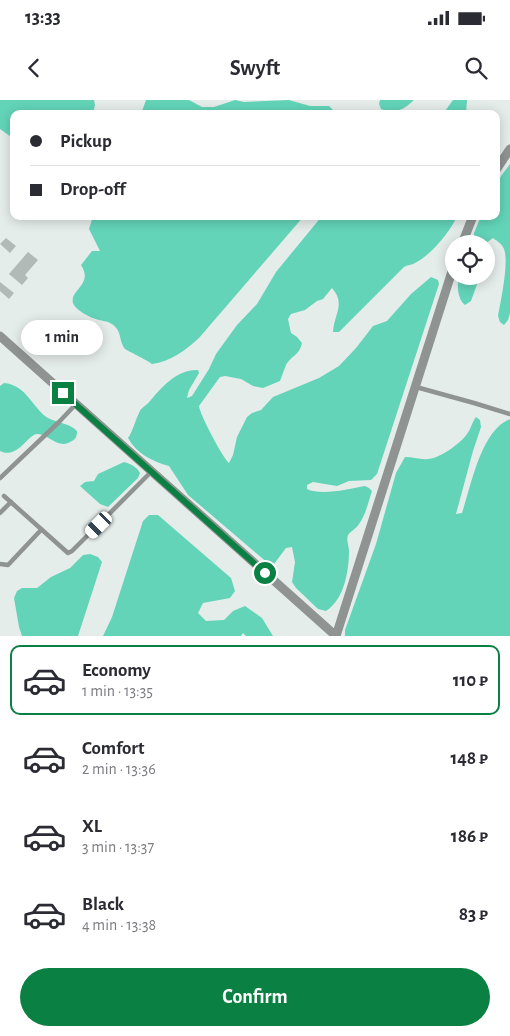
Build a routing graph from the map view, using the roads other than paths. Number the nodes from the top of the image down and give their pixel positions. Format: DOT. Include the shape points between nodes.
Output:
graph roads {
  1 [pos="510,148"];
  2 [pos="500,164"];
  3 [pos="471,220"];
  4 [pos="466,235"];
  5 [pos="447,285"];
  6 [pos="0,336"];
  7 [pos="414,387"];
  8 [pos="76,404"];
  9 [pos="510,414"];
  10 [pos="151,472"];
  11 [pos="0,478"];
  12 [pos="4,496"];
  13 [pos="11,502"];
  14 [pos="0,513"];
  15 [pos="41,530"];
  16 [pos="0,564"];
  17 [pos="336,636"];
  1 -- 2 [label="street"];
  3 -- 4 [label="street"];
  5 -- 7 [label="street"];
  6 -- 8 [label="street"];
  7 -- 9 [label="lane"];
  7 -- 17 [label="street"];
  8 -- 10 [label="street"];
  8 -- 11 [label="lane"];
  10 -- 15 [label="lane" via="70,553"];
  10 -- 17 [label="street"];
  12 -- 13 [label="lane"];
  13 -- 14 [label="lane"];
  13 -- 15 [label="lane"];
  15 -- 16 [label="lane" via="8,565"];
}
